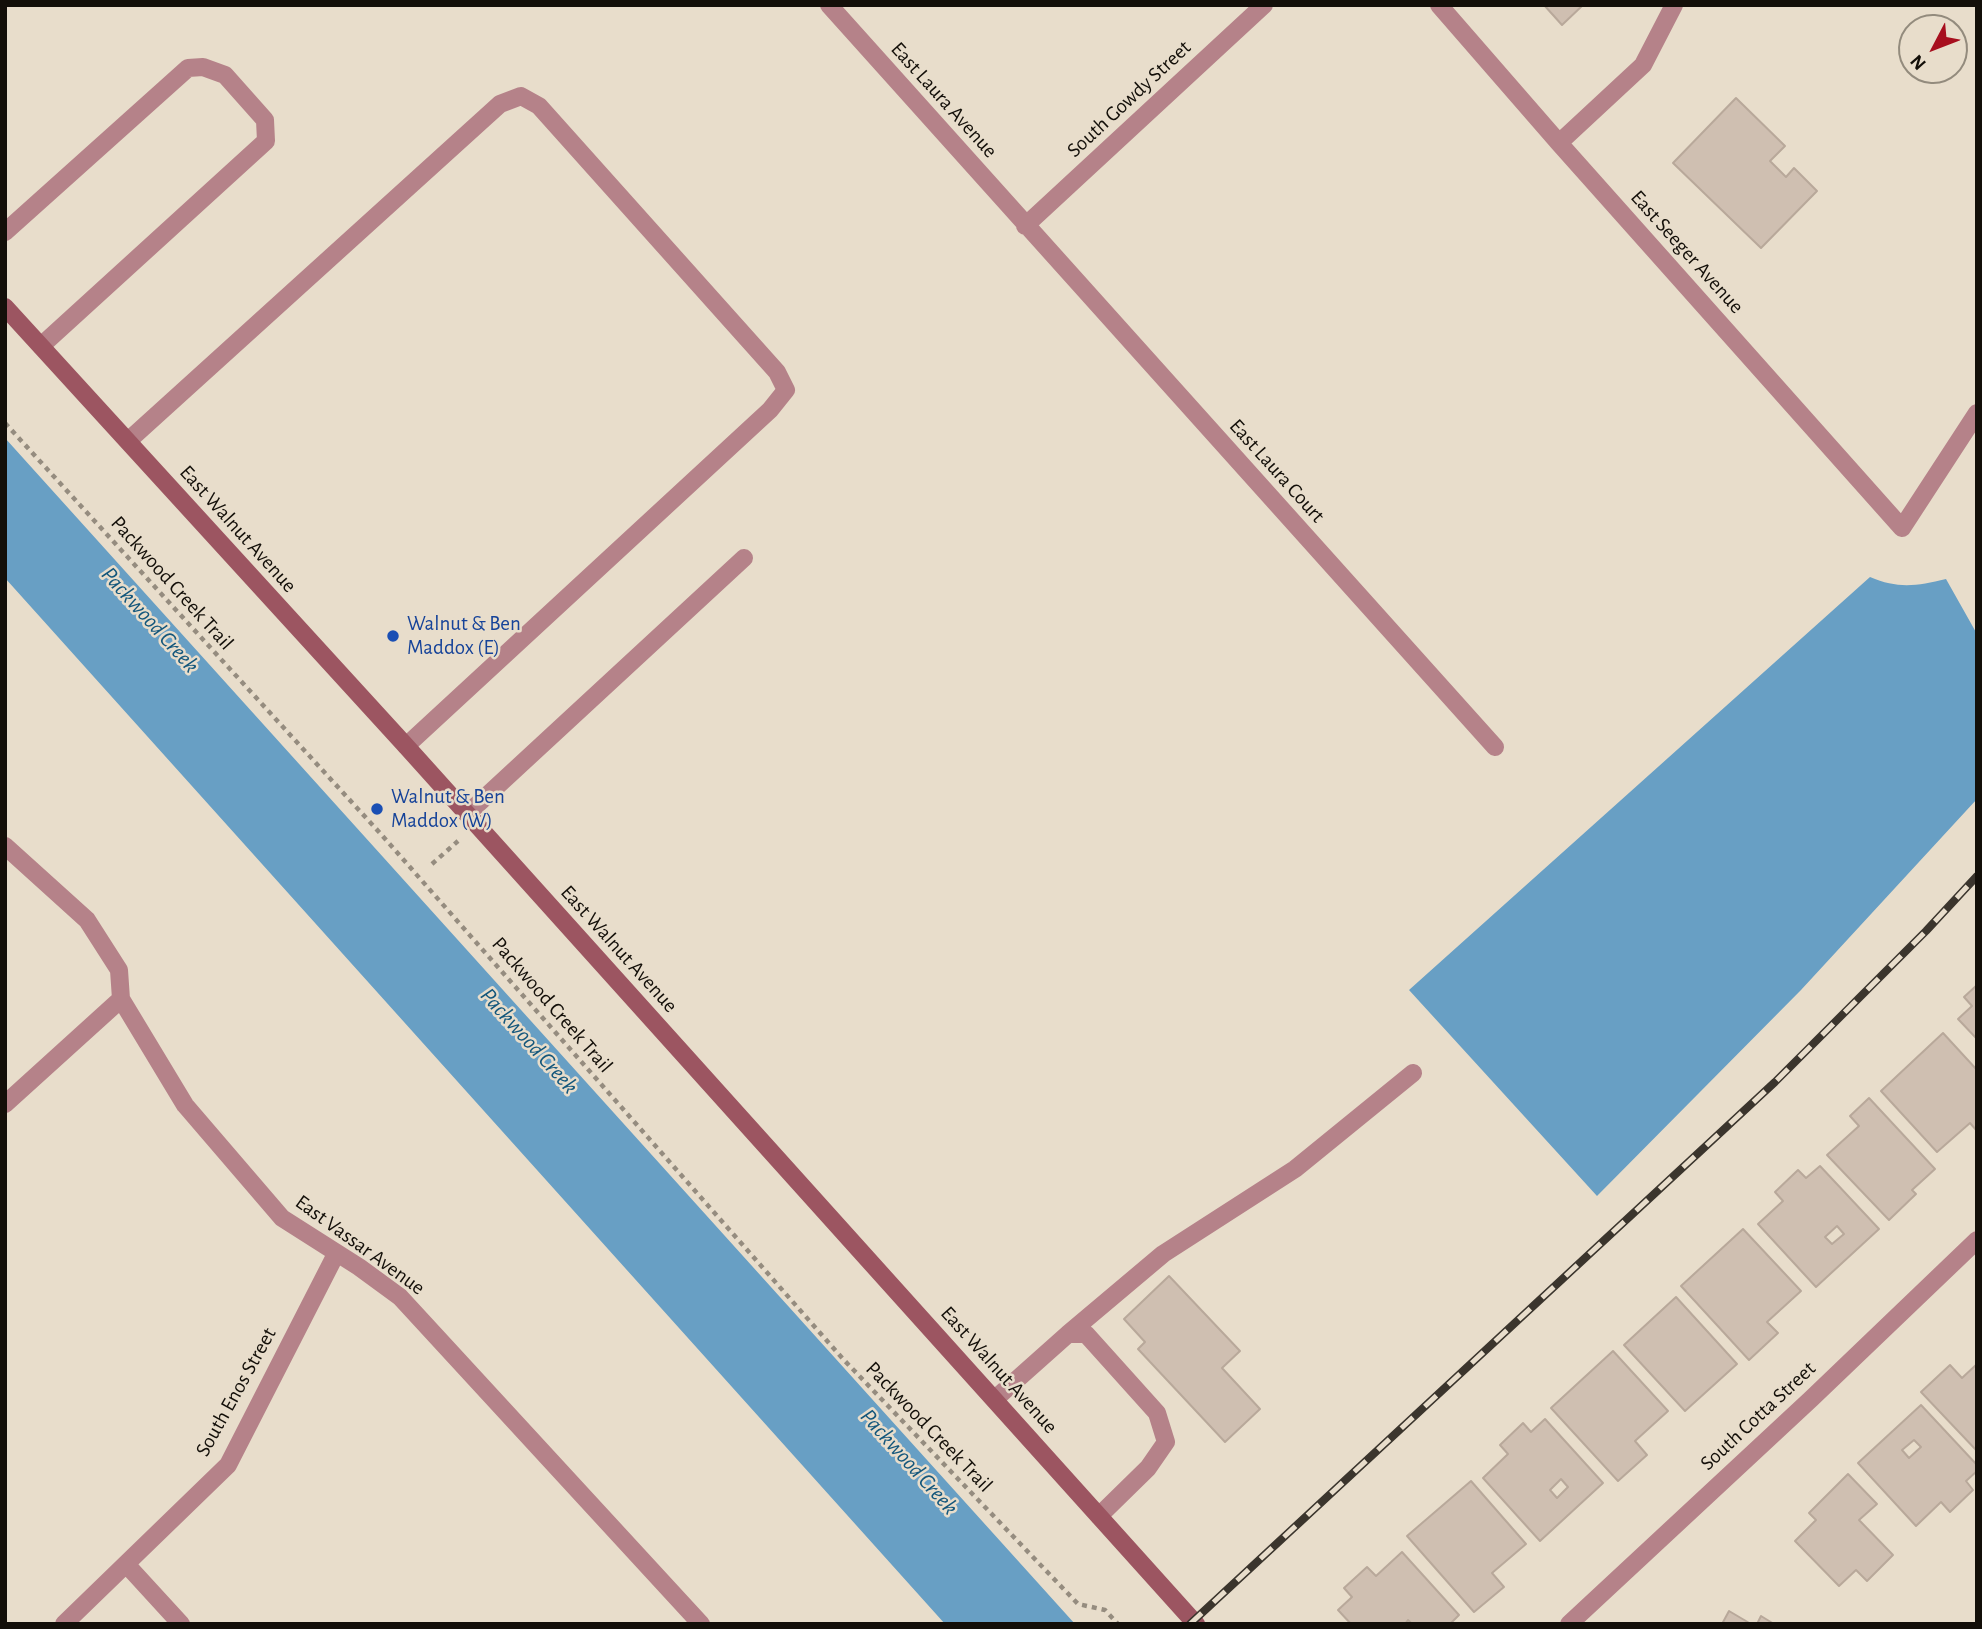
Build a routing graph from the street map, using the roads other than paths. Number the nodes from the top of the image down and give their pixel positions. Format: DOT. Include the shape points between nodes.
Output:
graph roads {
  1 [pos="829,5"];
  2 [pos="1265,5"];
  3 [pos="1439,5"];
  4 [pos="1674,5"];
  5 [pos="1559,143"];
  6 [pos="1025,226"];
  7 [pos="5,232"];
  8 [pos="5,307"];
  9 [pos="41,346"];
  10 [pos="1977,413"];
  11 [pos="128,441"];
  12 [pos="744,558"];
  13 [pos="406,746"];
  14 [pos="1495,747"];
  15 [pos="467,814"];
  16 [pos="5,846"];
  17 [pos="121,999"];
  18 [pos="1413,1073"];
  19 [pos="5,1104"];
  20 [pos="1977,1240"];
  21 [pos="336,1254"];
  22 [pos="1068,1334"];
  23 [pos="995,1399"];
  24 [pos="1099,1516"];
  25 [pos="126,1564"];
  26 [pos="64,1624"];
  27 [pos="181,1624"];
  28 [pos="701,1624"];
  29 [pos="1196,1624"];
  30 [pos="1569,1624"];
  1 -- 6 [label="street, East Laura Avenue"];
  2 -- 6 [label="street, South Gowdy Street"];
  3 -- 5 [label="street, East Seeger Avenue"];
  4 -- 5 [label="street" via="1643,65"];
  5 -- 10 [label="street, East Seeger Avenue" via="1902,528"];
  6 -- 14 [label="street, East Laura Court"];
  7 -- 9 [label="street" via="188,68 203,67 225,75 265,120 266,141"];
  8 -- 9 [label="main road, East Walnut Avenue"];
  9 -- 11 [label="main road, East Walnut Avenue"];
  11 -- 13 [label="main road, East Walnut Avenue"];
  11 -- 13 [label="street" via="500,104 521,96 539,106 777,372 786,390 760,420"];
  12 -- 15 [label="street"];
  13 -- 15 [label="main road, East Walnut Avenue"];
  15 -- 23 [label="main road, East Walnut Avenue"];
  16 -- 17 [label="street, East Vassar Avenue" via="87,920 119,970"];
  17 -- 19 [label="street"];
  17 -- 21 [label="street, East Vassar Avenue" via="185,1105 282,1218"];
  18 -- 22 [label="street" via="1295,1169 1163,1254"];
  20 -- 30 [label="street, South Cotta Street"];
  21 -- 25 [label="street, South Enos Street" via="228,1465"];
  21 -- 28 [label="street, East Vassar Avenue" via="400,1297"];
  22 -- 23 [label="street"];
  22 -- 24 [label="street" via="1086,1334 1129,1380 1157,1413 1166,1442 1148,1468"];
  23 -- 24 [label="main road, East Walnut Avenue"];
  24 -- 29 [label="main road, East Walnut Avenue"];
  25 -- 26 [label="street, South Enos Street"];
  25 -- 27 [label="street"];
}
